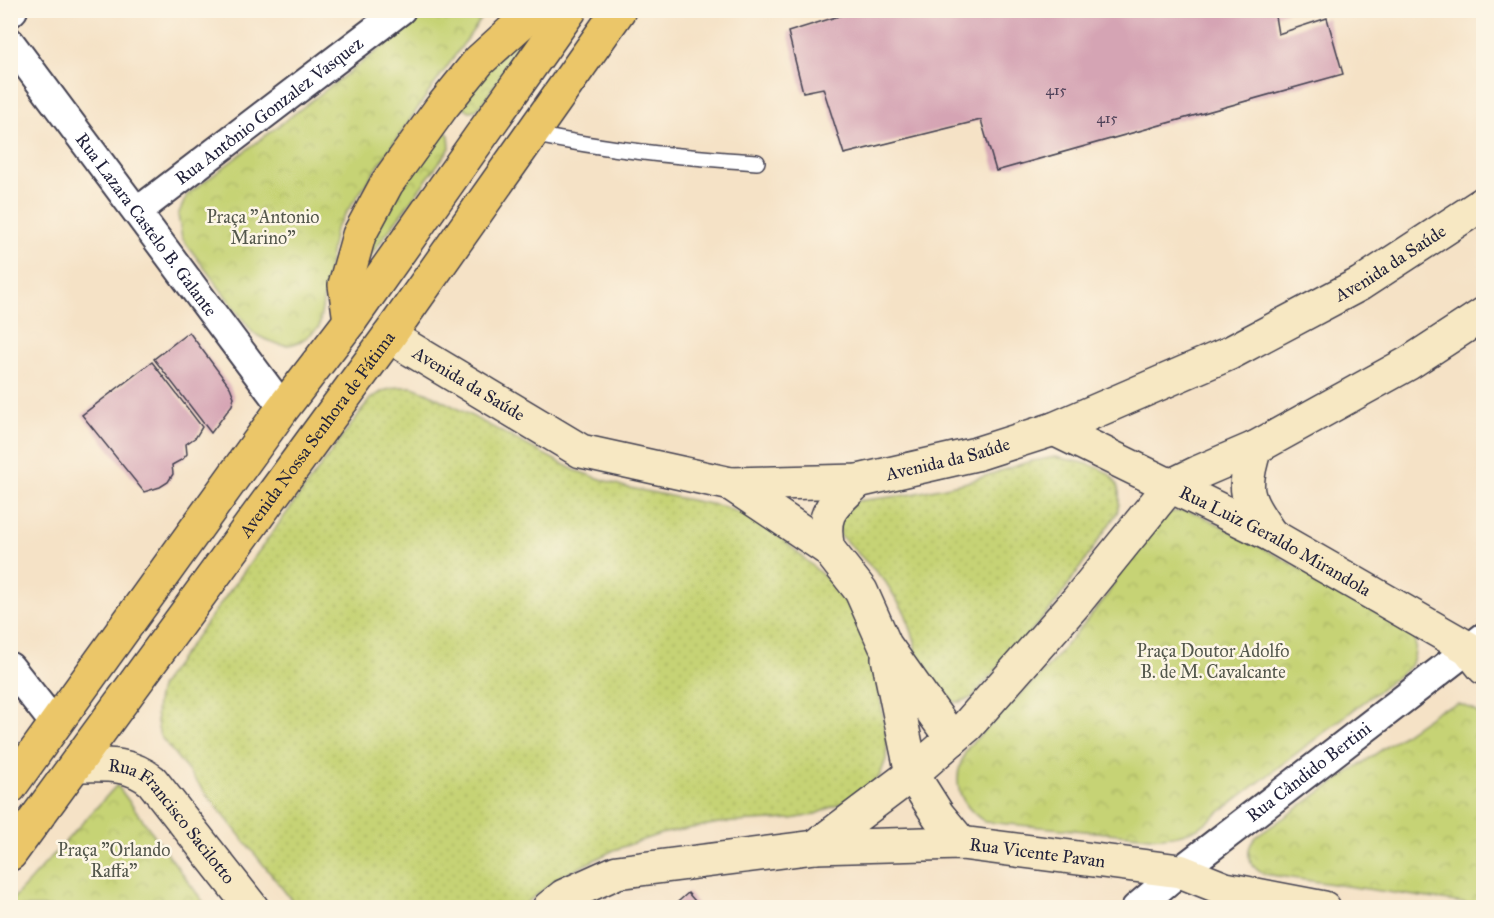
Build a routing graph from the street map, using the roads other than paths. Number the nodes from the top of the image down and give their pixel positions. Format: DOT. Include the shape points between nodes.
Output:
graph roads {
  1 [pos="401,10"];
  2 [pos="540,10"];
  3 [pos="570,10"];
  4 [pos="619,10"];
  5 [pos="10,42"];
  6 [pos="441,108"];
  7 [pos="531,134"];
  8 [pos="476,142"];
  9 [pos="757,162"];
  10 [pos="508,166"];
  11 [pos="1484,203"];
  12 [pos="138,210"];
  13 [pos="345,285"];
  14 [pos="1484,314"];
  15 [pos="350,321"];
  16 [pos="389,336"];
  17 [pos="325,353"];
  18 [pos="283,408"];
  19 [pos="1054,429"];
  20 [pos="1255,448"];
  21 [pos="858,481"];
  22 [pos="731,484"];
  23 [pos="1170,486"];
  24 [pos="1271,535"];
  25 [pos="828,549"];
  26 [pos="885,645"];
  27 [pos="1478,651"];
  28 [pos="10,667"];
  29 [pos="55,724"];
  30 [pos="952,740"];
  31 [pos="76,765"];
  32 [pos="912,774"];
  33 [pos="10,787"];
  34 [pos="961,843"];
  35 [pos="815,847"];
  36 [pos="10,854"];
  37 [pos="1180,870"];
  38 [pos="252,908"];
  39 [pos="549,908"];
  40 [pos="1136,908"];
  41 [pos="1324,908"];
  1 -- 12 [label="street, Rua Antônio Gonzalez Vasquez"];
  2 -- 6 [label="main road" via="479,61"];
  3 -- 8 [label="main road"];
  4 -- 7 [label="main road, Avenida Nossa Senhora de Fátima"];
  5 -- 12 [label="street, Rua Lazara Castelo B. Galante"];
  6 -- 8 [label="main road"];
  6 -- 13 [label="main road" via="387,183 359,235"];
  7 -- 9 [label="lane" via="600,148"];
  7 -- 10 [label="main road, Avenida Nossa Senhora de Fátima"];
  8 -- 10 [label="main road"];
  8 -- 15 [label="main road"];
  10 -- 16 [label="main road, Avenida Nossa Senhora de Fátima"];
  11 -- 19 [label="main road, Avenida da Saúde" via="1359,284 1230,353"];
  12 -- 18 [label="street, Rua Lazara Castelo B. Galante"];
  13 -- 15 [label="main road"];
  13 -- 17 [label="main road"];
  14 -- 20 [label="main road" via="1409,363"];
  15 -- 16 [label="main road"];
  15 -- 17 [label="main road"];
  16 -- 22 [label="main road, Avenida da Saúde" via="581,451"];
  16 -- 31 [label="main road, Avenida Nossa Senhora de Fátima"];
  17 -- 18 [label="main road"];
  18 -- 29 [label="main road"];
  19 -- 21 [label="main road, Avenida da Saúde" via="975,454"];
  19 -- 23 [label="main road, Rua Luiz Geraldo Mirandola"];
  20 -- 23 [label="main road"];
  20 -- 24 [label="main road" via="1246,487 1250,504"];
  21 -- 22 [label="main road, Avenida da Saúde"];
  21 -- 25 [label="main road" via="827,516"];
  22 -- 25 [label="main road"];
  23 -- 24 [label="main road, Rua Luiz Geraldo Mirandola"];
  23 -- 30 [label="main road" via="1077,601"];
  24 -- 27 [label="main road, Rua Luiz Geraldo Mirandola"];
  25 -- 26 [label="main road" via="861,591"];
  26 -- 30 [label="main road"];
  26 -- 32 [label="main road, Rua Vicente Pavan"];
  27 -- 37 [label="street, Rua Cândido Bertini"];
  28 -- 29 [label="street"];
  29 -- 33 [label="main road"];
  30 -- 32 [label="main road"];
  31 -- 36 [label="main road, Avenida Nossa Senhora de Fátima"];
  31 -- 38 [label="main road, Rua Francisco Sacilotto" via="128,767 152,781"];
  32 -- 34 [label="main road, Rua Vicente Pavan"];
  32 -- 35 [label="main road"];
  34 -- 35 [label="main road"];
  34 -- 37 [label="main road, Rua Vicente Pavan"];
  35 -- 39 [label="main road" via="617,872 564,896"];
  37 -- 40 [label="street, Rua Cândido Bertini"];
  37 -- 41 [label="main road, Rua Vicente Pavan" via="1225,889"];
}
